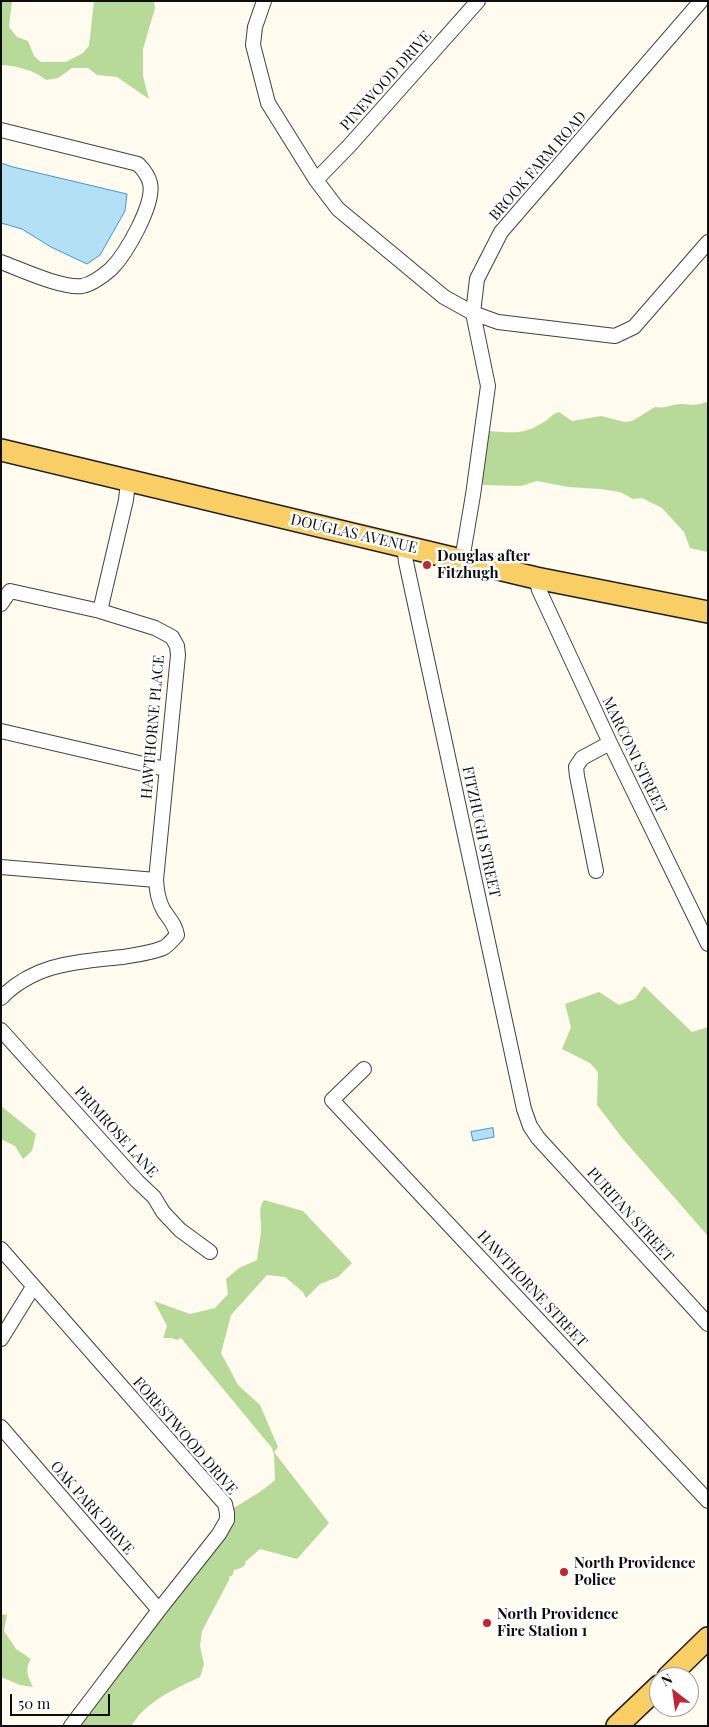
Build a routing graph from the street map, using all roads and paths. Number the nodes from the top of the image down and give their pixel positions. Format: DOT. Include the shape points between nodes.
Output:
graph roads {
  1 [pos="264,1"];
  2 [pos="478,1"];
  3 [pos="701,1"];
  4 [pos="1,130"];
  5 [pos="316,180"];
  6 [pos="708,242"];
  7 [pos="1,262"];
  8 [pos="473,313"];
  9 [pos="1,450"];
  10 [pos="128,481"];
  11 [pos="404,545"];
  12 [pos="462,560"];
  13 [pos="536,578"];
  14 [pos="1,604"];
  15 [pos="100,611"];
  16 [pos="708,612"];
  17 [pos="1,731"];
  18 [pos="610,742"];
  19 [pos="165,769"];
  20 [pos="1,868"];
  21 [pos="596,871"];
  22 [pos="156,880"];
  23 [pos="708,944"];
  24 [pos="1,998"];
  25 [pos="1,1030"];
  26 [pos="364,1069"];
  27 [pos="530,1126"];
  28 [pos="1,1250"];
  29 [pos="210,1252"];
  30 [pos="33,1287"];
  31 [pos="708,1324"];
  32 [pos="1,1338"];
  33 [pos="1,1427"];
  34 [pos="708,1501"];
  35 [pos="158,1610"];
  36 [pos="708,1638"];
  37 [pos="678,1667"];
  38 [pos="649,1696"];
  39 [pos="71,1726"];
  40 [pos="617,1726"];
  1 -- 5 [label="street" via="253,45 268,103"];
  2 -- 5 [label="street, PINEWOOD DRIVE"];
  3 -- 8 [label="street, BROOK FARM ROAD" via="501,232 477,279"];
  4 -- 7 [label="street" via="138,164 151,185 146,212 124,253 112,268 92,282 81,286 65,285"];
  5 -- 8 [label="street" via="338,209 444,297"];
  6 -- 8 [label="street" via="634,327 615,336 498,322"];
  8 -- 12 [label="street, BROOK FARM ROAD" via="488,386"];
  9 -- 10 [label="main road, DOUGLAS AVENUE"];
  10 -- 11 [label="main road, DOUGLAS AVENUE"];
  10 -- 15 [label="street"];
  11 -- 12 [label="main road, DOUGLAS AVENUE"];
  11 -- 27 [label="street, FITZHUGH STREET"];
  12 -- 13 [label="main road, DOUGLAS AVENUE"];
  13 -- 16 [label="main road, DOUGLAS AVENUE"];
  13 -- 18 [label="street, MARCONI STREET"];
  14 -- 15 [label="street" via="10,591"];
  15 -- 19 [label="street, HAWTHORNE PLACE" via="155,628 172,638 177,646"];
  17 -- 19 [label="street"];
  18 -- 21 [label="street" via="582,758 576,767"];
  18 -- 23 [label="street, MARCONI STREET"];
  19 -- 22 [label="street, HAWTHORNE PLACE"];
  20 -- 22 [label="street"];
  22 -- 24 [label="street, HAWTHORNE PLACE" via="158,897 177,935 164,948 46,969 23,980"];
  25 -- 29 [label="street, PRIMROSE LANE" via="154,1197 163,1212 180,1230"];
  26 -- 34 [label="street, HAWTHORNE STREET" via="332,1100"];
  27 -- 31 [label="street, PURITAN STREET"];
  28 -- 30 [label="street, FORESTWOOD DRIVE"];
  30 -- 32 [label="street"];
  30 -- 35 [label="street, FORESTWOOD DRIVE" via="225,1504 226,1520 219,1534"];
  33 -- 35 [label="street, OAK PARK DRIVE"];
  35 -- 39 [label="street, FORESTWOOD DRIVE"];
  36 -- 37 [label="main road"];
  38 -- 40 [label="main road"];
}
